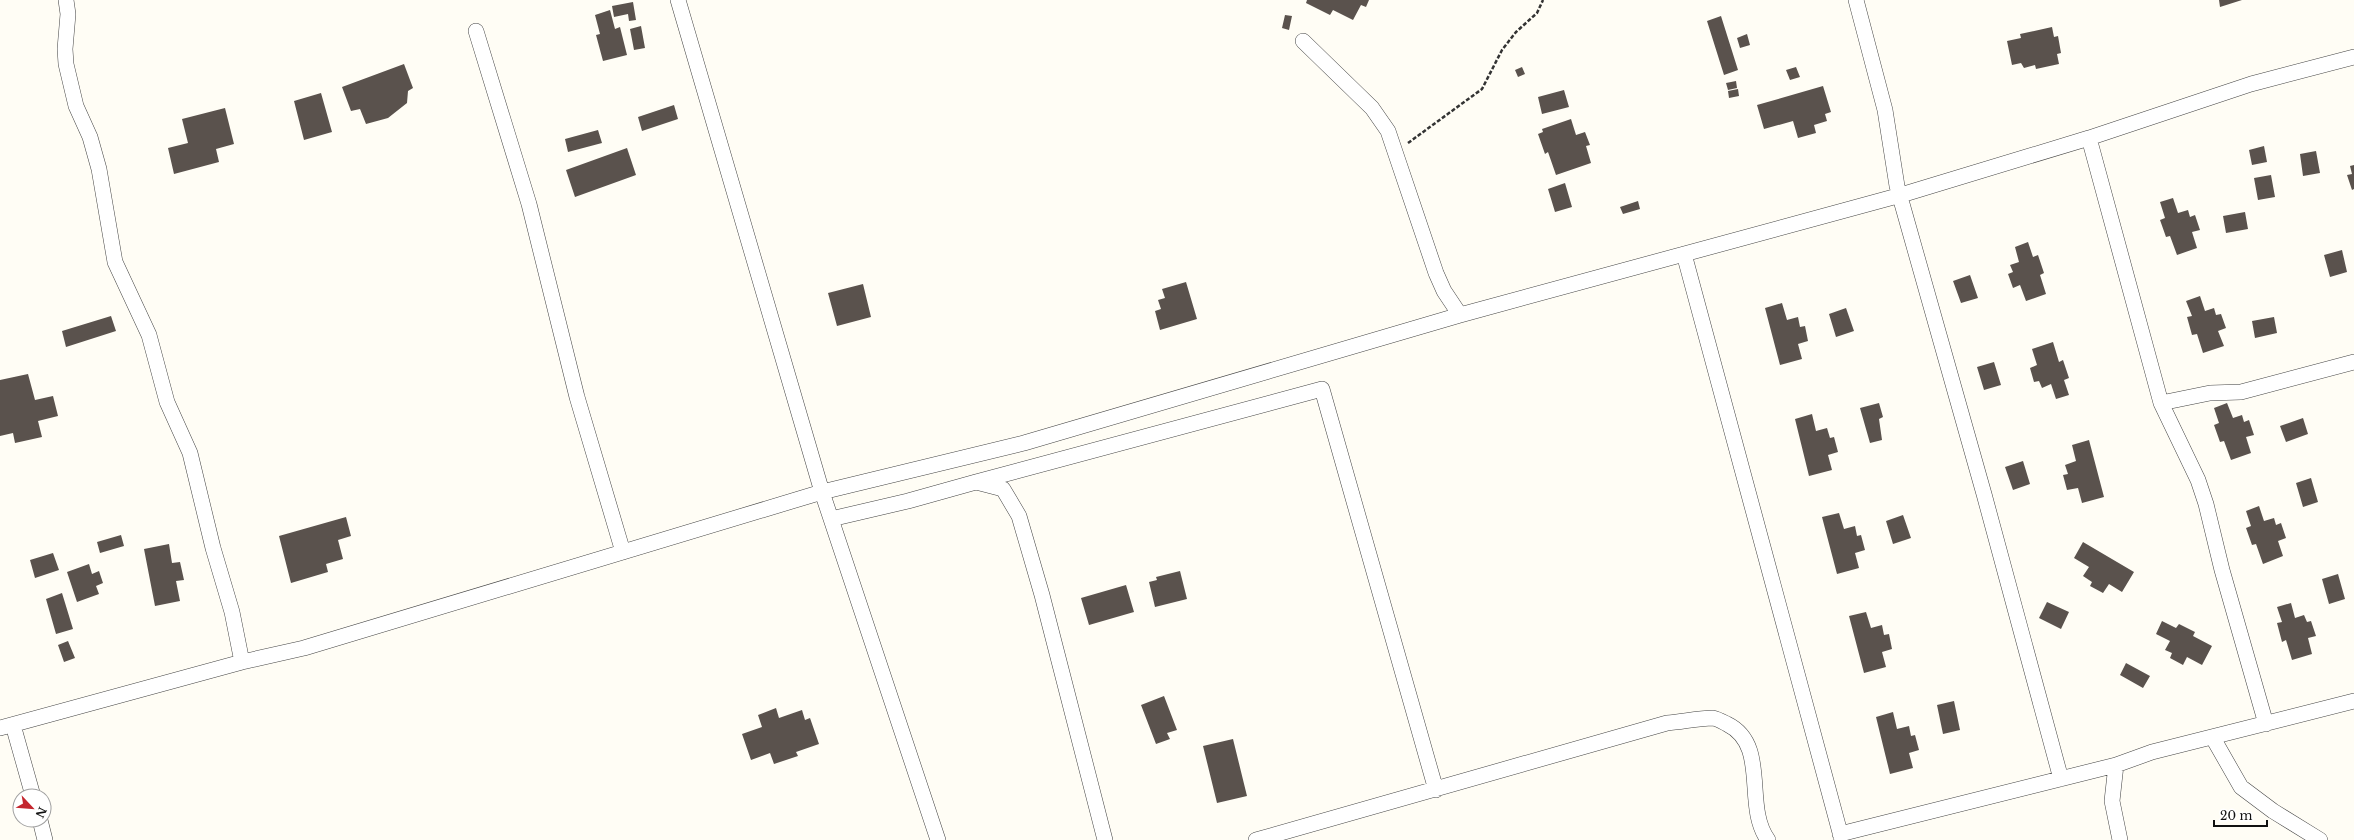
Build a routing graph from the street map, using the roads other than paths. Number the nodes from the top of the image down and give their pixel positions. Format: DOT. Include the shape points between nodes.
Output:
graph roads {
  1 [pos="66,0"];
  2 [pos="678,0"];
  3 [pos="1856,0"];
  4 [pos="476,31"];
  5 [pos="1303,41"];
  6 [pos="2354,57"];
  7 [pos="2089,138"];
  8 [pos="1901,195"];
  9 [pos="1684,254"];
  10 [pos="1460,315"];
  11 [pos="2354,362"];
  12 [pos="2161,403"];
  13 [pos="976,482"];
  14 [pos="822,492"];
  15 [pos="831,519"];
  16 [pos="623,552"];
  17 [pos="242,662"];
  18 [pos="2354,701"];
  19 [pos="2266,724"];
  20 [pos="6,727"];
  21 [pos="2213,738"];
  22 [pos="2116,765"];
  23 [pos="2061,779"];
  24 [pos="30,788"];
  25 [pos="1436,790"];
  26 [pos="42,828"];
  27 [pos="1841,837"];
  28 [pos="45,840"];
  29 [pos="938,840"];
  30 [pos="1105,840"];
  31 [pos="1256,840"];
  32 [pos="1768,840"];
  33 [pos="2120,840"];
  34 [pos="2320,840"];
  1 -- 17 [label="street" via="66,64 76,106 90,137 99,169 115,262 149,335 167,402 190,453 213,548 232,612"];
  2 -- 14 [label="street"];
  3 -- 8 [label="street" via="1884,110 1895,178"];
  4 -- 16 [label="street" via="529,204 577,397"];
  5 -- 10 [label="street" via="1372,108 1388,131 1436,273 1444,292"];
  6 -- 7 [label="street" via="2250,84"];
  7 -- 8 [label="street"];
  7 -- 12 [label="street"];
  8 -- 9 [label="street"];
  8 -- 23 [label="street"];
  9 -- 10 [label="street"];
  9 -- 27 [label="street"];
  10 -- 14 [label="street" via="1024,443"];
  11 -- 12 [label="street" via="2241,392 2210,393"];
  12 -- 19 [label="street" via="2206,504"];
  13 -- 15 [label="street"];
  13 -- 25 [label="street" via="1322,389"];
  13 -- 30 [label="street" via="1003,489 1019,516"];
  14 -- 15 [label="street"];
  14 -- 16 [label="street"];
  15 -- 29 [label="street"];
  16 -- 17 [label="street" via="304,648"];
  17 -- 20 [label="street"];
  18 -- 19 [label="street"];
  19 -- 21 [label="street"];
  20 -- 24 [label="street"];
  21 -- 22 [label="street" via="2152,752"];
  21 -- 34 [label="street" via="2241,787 2273,811"];
  22 -- 23 [label="street"];
  22 -- 33 [label="street" via="2112,801"];
  23 -- 27 [label="street"];
  25 -- 31 [label="street"];
  25 -- 32 [label="street" via="1667,723 1715,718 1739,730 1751,749 1756,801 1763,832"];
  26 -- 28 [label="street"];
}
